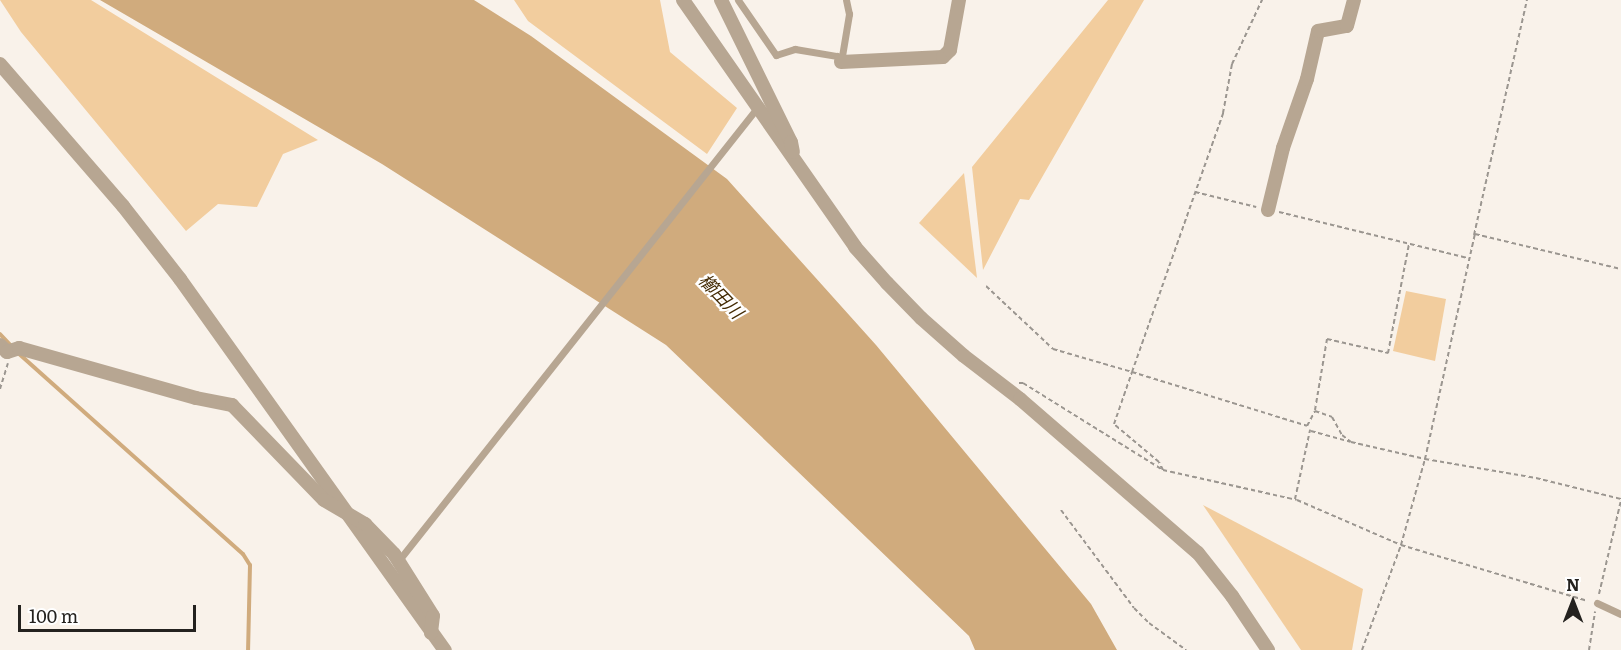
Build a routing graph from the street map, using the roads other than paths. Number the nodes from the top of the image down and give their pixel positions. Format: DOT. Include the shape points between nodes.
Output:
graph roads {
  1 [pos="683,0"];
  2 [pos="721,0"];
  3 [pos="738,0"];
  4 [pos="846,0"];
  5 [pos="958,0"];
  6 [pos="1354,0"];
  7 [pos="842,62"];
  8 [pos="0,63"];
  9 [pos="753,113"];
  10 [pos="795,162"];
  11 [pos="1268,210"];
  12 [pos="9,349"];
  13 [pos="348,516"];
  14 [pos="399,560"];
  15 [pos="1597,603"];
  16 [pos="1621,614"];
  17 [pos="431,630"];
  18 [pos="434,650"];
  19 [pos="445,650"];
  20 [pos="1268,650"];
  1 -- 9 [label="street"];
  2 -- 10 [label="street" via="791,142"];
  3 -- 7 [label="lane" via="776,56 795,49 837,56"];
  4 -- 7 [label="lane" via="849,14"];
  5 -- 7 [label="street" via="950,50 943,57"];
  6 -- 11 [label="street" via="1347,26 1318,31"];
  8 -- 13 [label="street" via="180,279"];
  9 -- 10 [label="street"];
  9 -- 14 [label="lane"];
  10 -- 20 [label="street" via="855,247 887,283 938,333 1198,554"];
  12 -- 13 [label="street" via="232,405 324,500"];
  13 -- 14 [label="street" via="365,524"];
  13 -- 17 [label="street"];
  14 -- 17 [label="street" via="433,616"];
  15 -- 16 [label="lane"];
  17 -- 18 [label="street"];
  17 -- 19 [label="street"];
}
